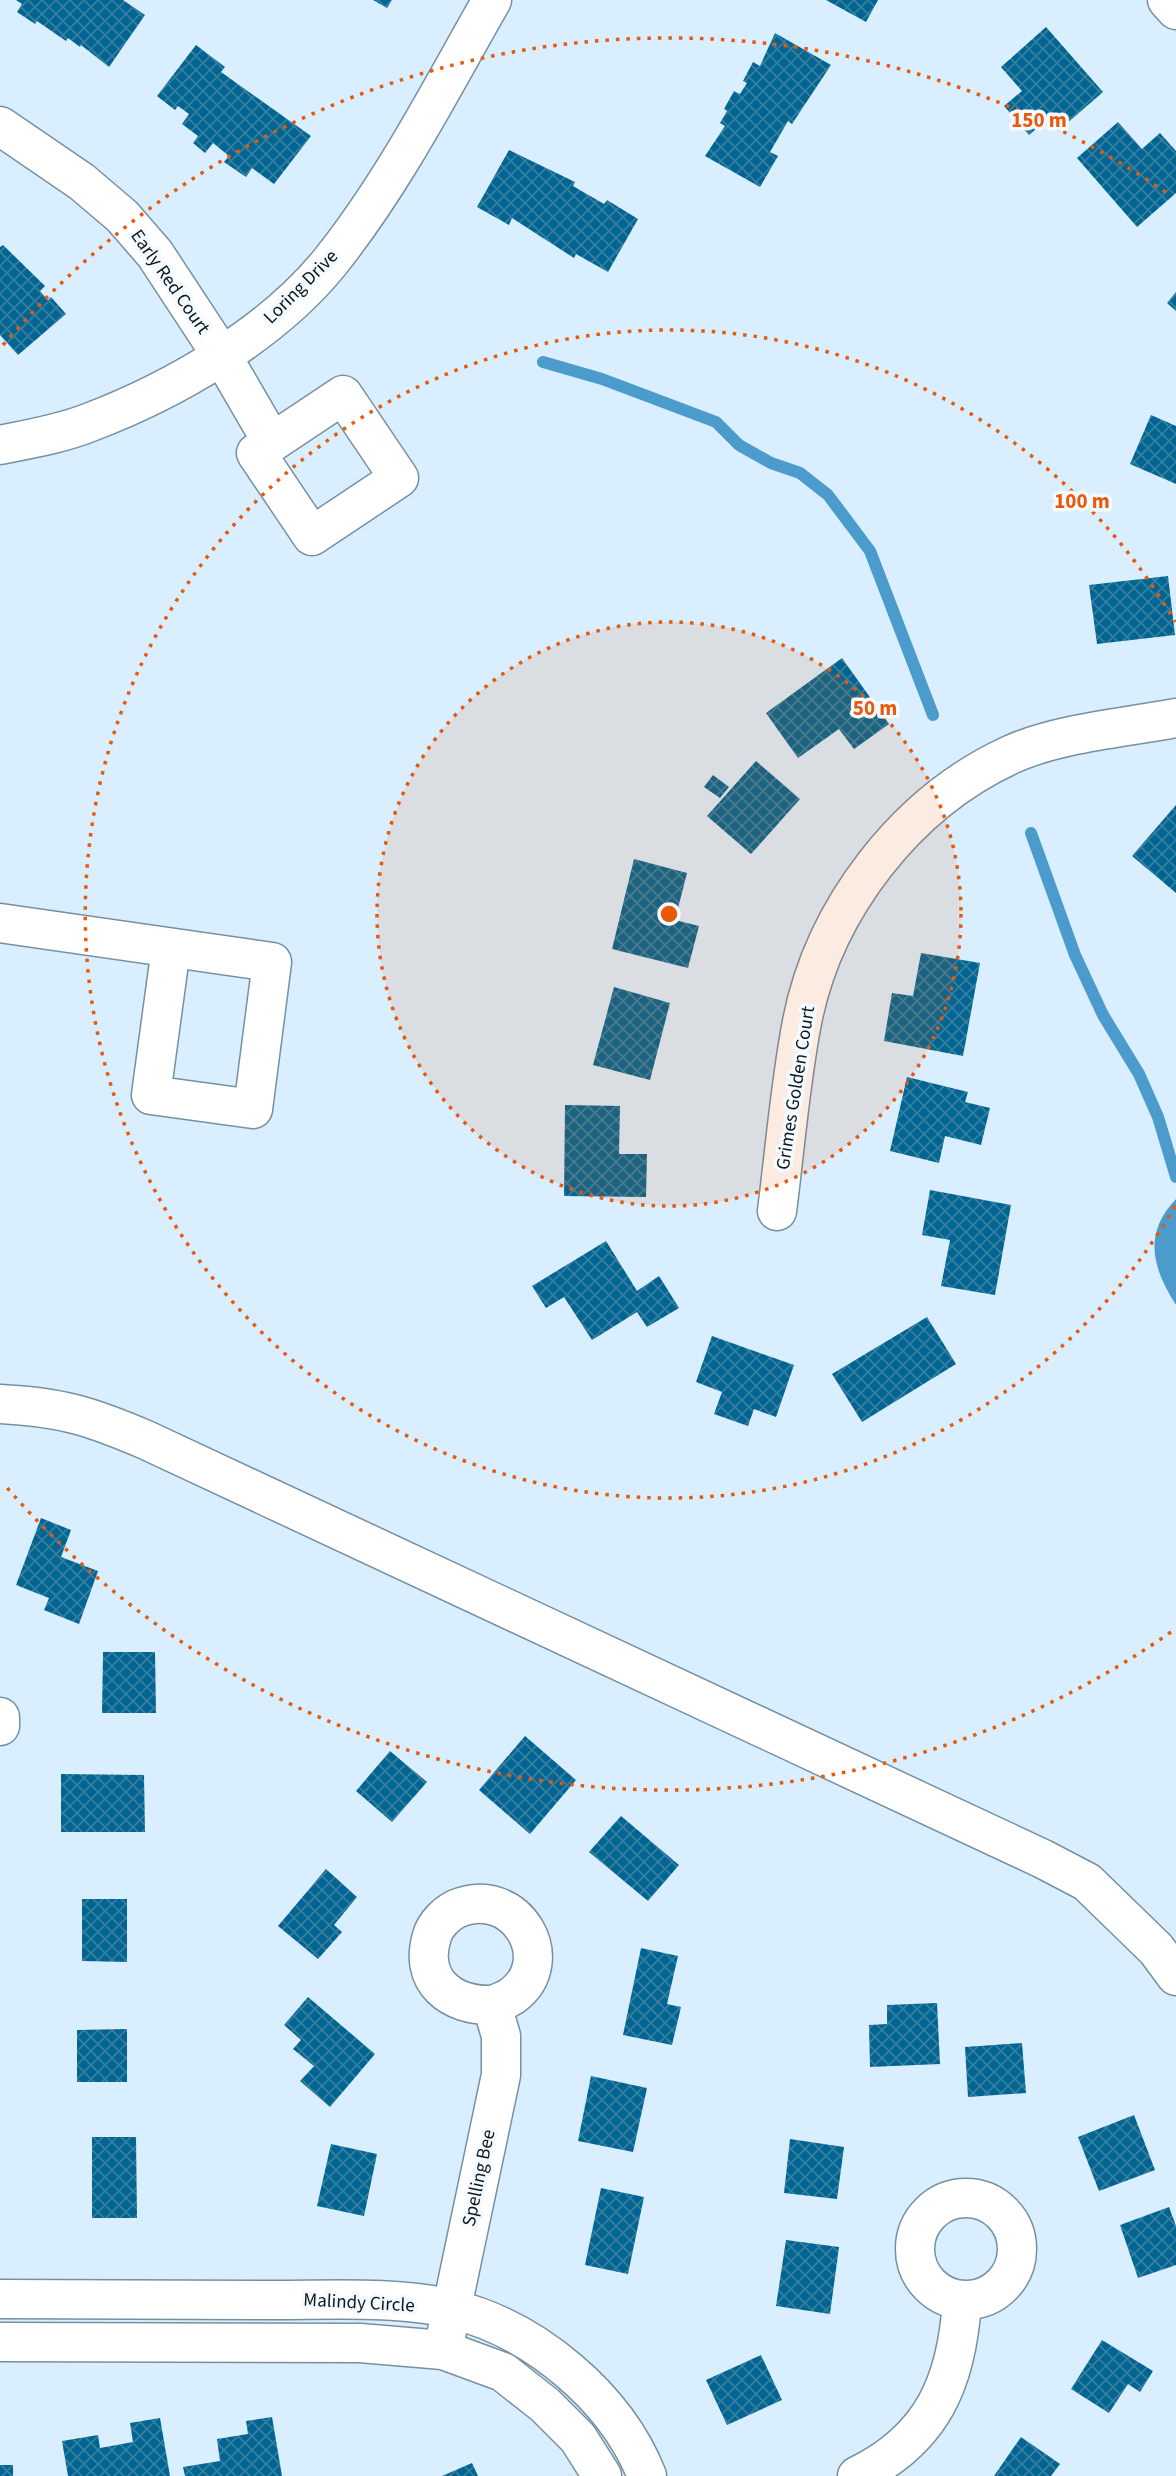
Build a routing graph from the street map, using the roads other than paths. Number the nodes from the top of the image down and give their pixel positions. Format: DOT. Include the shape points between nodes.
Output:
graph roads {
  1 [pos="492,0"];
  2 [pos="1167,0"];
  3 [pos="1176,10"];
  4 [pos="0,126"];
  5 [pos="222,356"];
  6 [pos="272,442"];
  7 [pos="0,445"];
  8 [pos="1176,718"];
  9 [pos="0,923"];
  10 [pos="171,948"];
  11 [pos="777,1211"];
  12 [pos="0,1404"];
  13 [pos="0,1717"];
  14 [pos="0,1726"];
  15 [pos="1176,1976"];
  16 [pos="492,2006"];
  17 [pos="0,2299"];
  18 [pos="962,2301"];
  19 [pos="451,2309"];
  20 [pos="0,2342"];
  21 [pos="443,2350"];
  22 [pos="602,2476"];
  23 [pos="647,2476"];
  24 [pos="857,2476"];
  1 -- 5 [label="street, Loring Drive" via="380,195 328,264 285,308"];
  2 -- 3 [label="street"];
  4 -- 5 [label="street, Early Red Court" via="82,182 122,216 155,254"];
  5 -- 6 [label="street, Early Red Court"];
  5 -- 7 [label="street, Loring Drive" via="87,424"];
  8 -- 11 [label="street, Grimes Golden Court" via="1075,736 1012,754 960,784 915,818 880,857 822,956 803,1020"];
  9 -- 10 [label="street"];
  10 -- 10 [label="street" via="272,962 253,1109 151,1095"];
  12 -- 15 [label="street" via="46,1406 87,1415 146,1440 1032,1854 1087,1882 1147,1940"];
  13 -- 14 [label="street"];
  16 -- 19 [label="street, Spelling Bee" via="501,2036 501,2075"];
  17 -- 19 [label="street, Malindy Circle" via="363,2300"];
  18 -- 24 [label="street" via="952,2374 936,2407 908,2441 878,2466"];
  19 -- 21 [label="street, Spelling Bee"];
  19 -- 23 [label="street, Malindy Circle" via="522,2336 575,2376 609,2413"];
  20 -- 21 [label="street, Malindy Circle" via="360,2343"];
  21 -- 22 [label="street, Malindy Circle" via="503,2372 545,2404 578,2438"];
}
